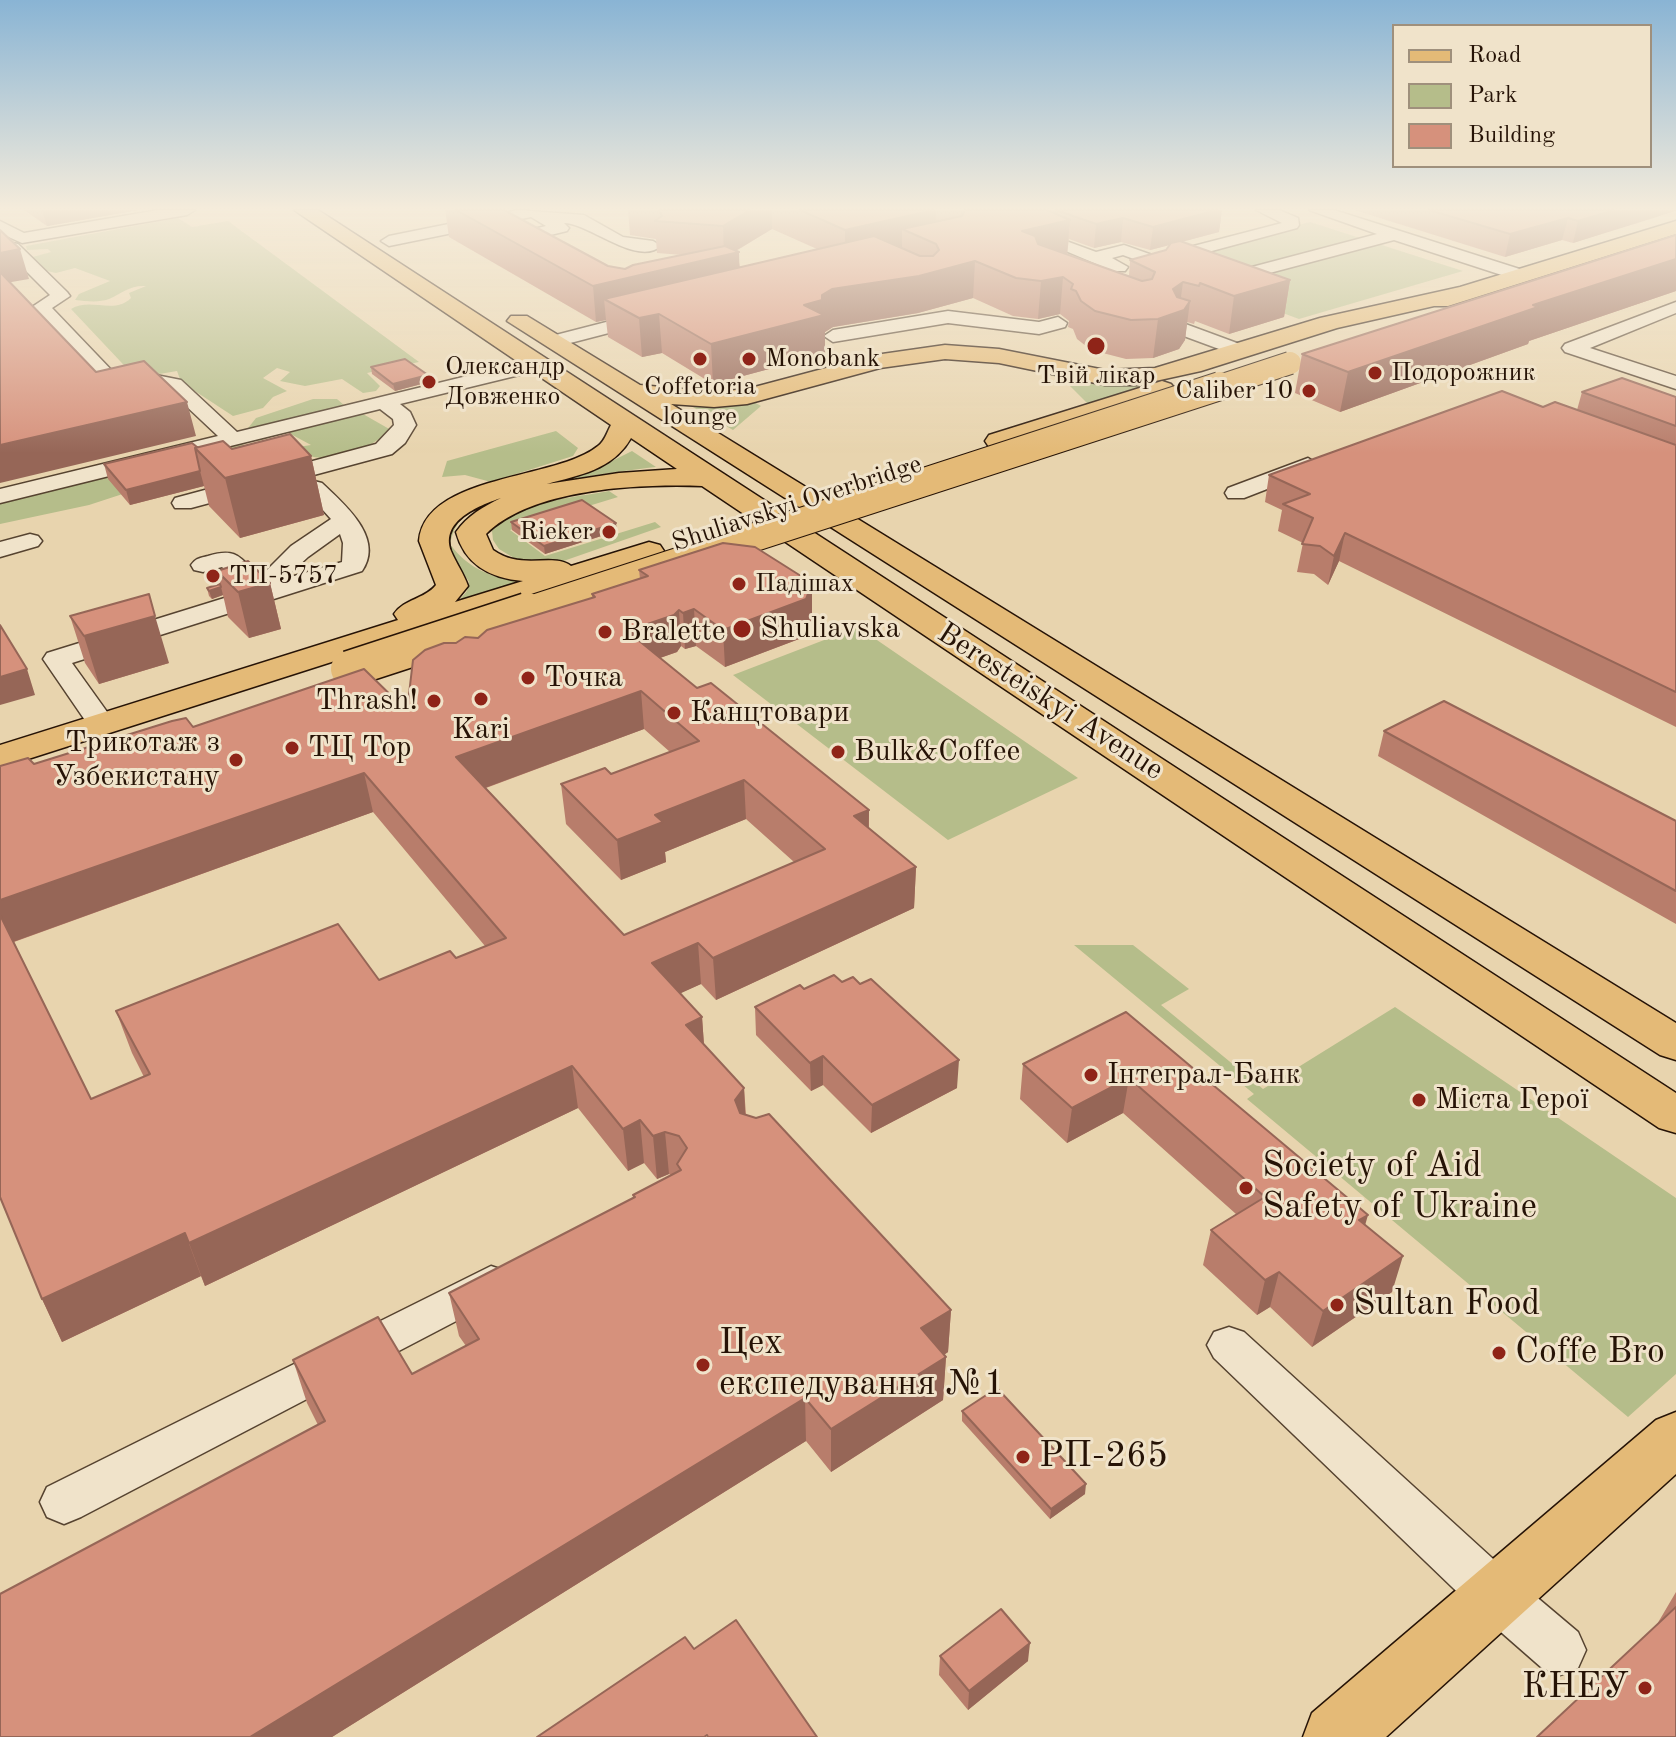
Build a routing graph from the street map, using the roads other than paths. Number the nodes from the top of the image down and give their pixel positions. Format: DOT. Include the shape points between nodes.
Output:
graph roads {
  1 [pos="56,291"];
  2 [pos="426,291"];
  3 [pos="1473,291"];
  4 [pos="1518,291"];
  5 [pos="1466,293"];
  6 [pos="1676,307"];
  7 [pos="503,311"];
  8 [pos="657,313"];
  9 [pos="1058,323"];
  10 [pos="1180,328"];
  11 [pos="1385,333"];
  12 [pos="551,342"];
  13 [pos="1238,350"];
  14 [pos="1319,354"];
  15 [pos="1280,359"];
  16 [pos="537,365"];
  17 [pos="896,365"];
  18 [pos="613,380"];
  19 [pos="1676,383"];
  20 [pos="385,403"];
  21 [pos="625,422"];
  22 [pos="753,438"];
  23 [pos="234,440"];
  24 [pos="998,441"];
  25 [pos="1321,460"];
  26 [pos="711,478"];
  27 [pos="314,488"];
  28 [pos="1236,493"];
  29 [pos="0,496"];
  30 [pos="183,503"];
  31 [pos="347,520"];
  32 [pos="30,541"];
  33 [pos="0,550"];
  34 [pos="649,551"];
  35 [pos="203,565"];
  36 [pos="263,593"];
  37 [pos="337,662"];
  38 [pos="101,723"];
  39 [pos="0,757"];
  40 [pos="0,785"];
  41 [pos="1676,1044"];
  42 [pos="1676,1116"];
  43 [pos="527,1264"];
  44 [pos="1229,1345"];
  45 [pos="1676,1438"];
  46 [pos="64,1502"];
  47 [pos="1496,1595"];
  48 [pos="1560,1650"];
  49 [pos="1336,1737"];
  1 -- 23 [label="street" via="61,296 41,307 114,384 174,384"];
  2 -- 16 [label="main road, Beresteiskyi Avenue"];
  3 -- 5 [label="main road"];
  4 -- 11 [label="main road"];
  5 -- 13 [label="main road" via="1342,318"];
  5 -- 15 [label="main road"];
  6 -- 19 [label="street" via="1572,348"];
  7 -- 12 [label="main road, Beresteiskyi Avenue"];
  8 -- 12 [label="street"];
  9 -- 17 [label="street" via="1039,328 948,317 833,336"];
  10 -- 13 [label="street"];
  12 -- 18 [label="main road, Beresteiskyi Avenue"];
  13 -- 17 [label="main road" via="1135,379 996,354 933,352"];
  14 -- 15 [label="main road"];
  15 -- 24 [label="main road, Shuliavskyi Overbridge"];
  15 -- 37 [label="main road, Shuliavskyi Overbridge, bridge"];
  16 -- 20 [label="street"];
  16 -- 21 [label="main road, Beresteiskyi Avenue"];
  17 -- 18 [label="main road" via="739,399 684,399"];
  17 -- 22 [label="main road" via="790,405"];
  17 -- 24 [label="main road" via="980,367 1034,380 1055,395 1054,412"];
  18 -- 22 [label="main road, Beresteiskyi Avenue"];
  20 -- 23 [label="street"];
  20 -- 30 [label="street" via="403,416 405,425 384,449"];
  21 -- 26 [label="main road, Beresteiskyi Avenue"];
  21 -- 38 [label="main road" via="605,454 496,490 441,521 433,535 452,586 429,606 227,672"];
  22 -- 41 [label="main road, Beresteiskyi Avenue"];
  23 -- 29 [label="street"];
  24 -- 34 [label="main road, Shuliavskyi Overbridge"];
  25 -- 28 [label="street"];
  26 -- 34 [label="main road" via="634,478 506,505 490,512 471,532 481,555 518,572 542,573"];
  26 -- 42 [label="main road, Beresteiskyi Avenue"];
  27 -- 31 [label="street"];
  31 -- 36 [label="street" via="292,556"];
  31 -- 36 [label="street" via="353,566"];
  32 -- 33 [label="street"];
  34 -- 37 [label="main road, Shuliavskyi Overbridge"];
  35 -- 36 [label="street" via="226,558"];
  36 -- 38 [label="street" via="56,659"];
  37 -- 38 [label="main road"];
  37 -- 40 [label="main road"];
  38 -- 39 [label="main road"];
  43 -- 46 [label="street"];
  44 -- 47 [label="street"];
  45 -- 47 [label="main road"];
  47 -- 48 [label="street"];
  47 -- 49 [label="main road"];
}
